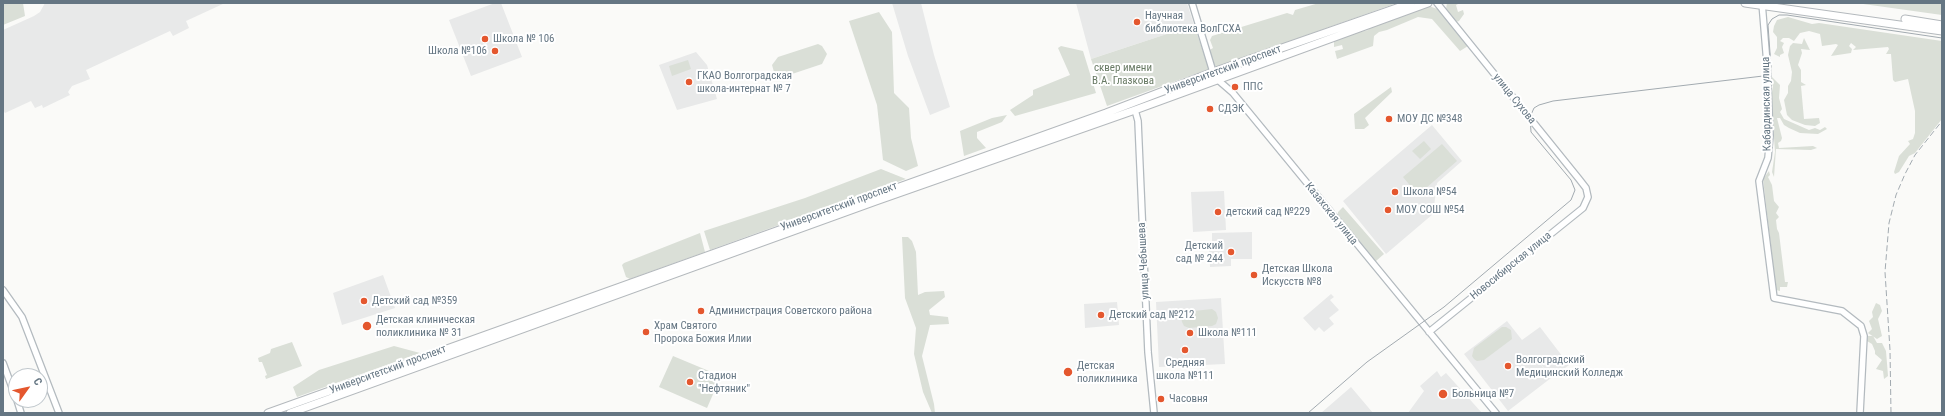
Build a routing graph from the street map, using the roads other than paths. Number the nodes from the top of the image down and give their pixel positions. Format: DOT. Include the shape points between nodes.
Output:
graph roads {
  1 [pos="1192,3"];
  2 [pos="1411,3"];
  3 [pos="1428,3"];
  4 [pos="1437,3"];
  5 [pos="1745,3"];
  6 [pos="1778,3"];
  7 [pos="1762,4"];
  8 [pos="1899,21"];
  9 [pos="1942,25"];
  10 [pos="1942,30"];
  11 [pos="1213,72"];
  12 [pos="1218,80"];
  13 [pos="1135,110"];
  14 [pos="1042,139"];
  15 [pos="1588,197"];
  16 [pos="3,290"];
  17 [pos="1430,332"];
  18 [pos="3,363"];
  19 [pos="8,377"];
  20 [pos="276,412"];
  21 [pos="59,413"];
  22 [pos="268,413"];
  23 [pos="290,413"];
  24 [pos="1154,413"];
  25 [pos="1496,413"];
  26 [pos="1860,413"];
  1 -- 11 [label="street, Казахская улица"];
  2 -- 11 [label="highway, Университетский проспект"];
  3 -- 12 [label="highway, Университетский проспект"];
  4 -- 15 [label="street, улица Сухова" via="1579,179 1586,188"];
  5 -- 7 [label="highway"];
  6 -- 8 [label="highway"];
  7 -- 8 [label="highway"];
  7 -- 26 [label="street, Кабардинская улица" via="1770,136 1768,158 1759,181 1774,298 1842,311 1861,326 1864,336"];
  8 -- 9 [label="highway"];
  8 -- 10 [label="highway"];
  11 -- 12 [label="street, Казахская улица"];
  11 -- 14 [label="highway, Университетский проспект"];
  12 -- 13 [label="highway, Университетский проспект"];
  12 -- 17 [label="street, Казахская улица" via="1232,93"];
  13 -- 14 [label="highway, Университетский проспект"];
  13 -- 24 [label="street, улица Чебышева" via="1138,122 1148,352"];
  14 -- 20 [label="highway, Университетский проспект"];
  14 -- 23 [label="highway, Университетский проспект"];
  15 -- 17 [label="street, Новосибирская улица" via="1583,208"];
  16 -- 21 [label="street" via="22,317"];
  17 -- 25 [label="street, Казахская улица"];
  18 -- 19 [label="street"];
  20 -- 22 [label="highway, Университетский проспект"];
}
